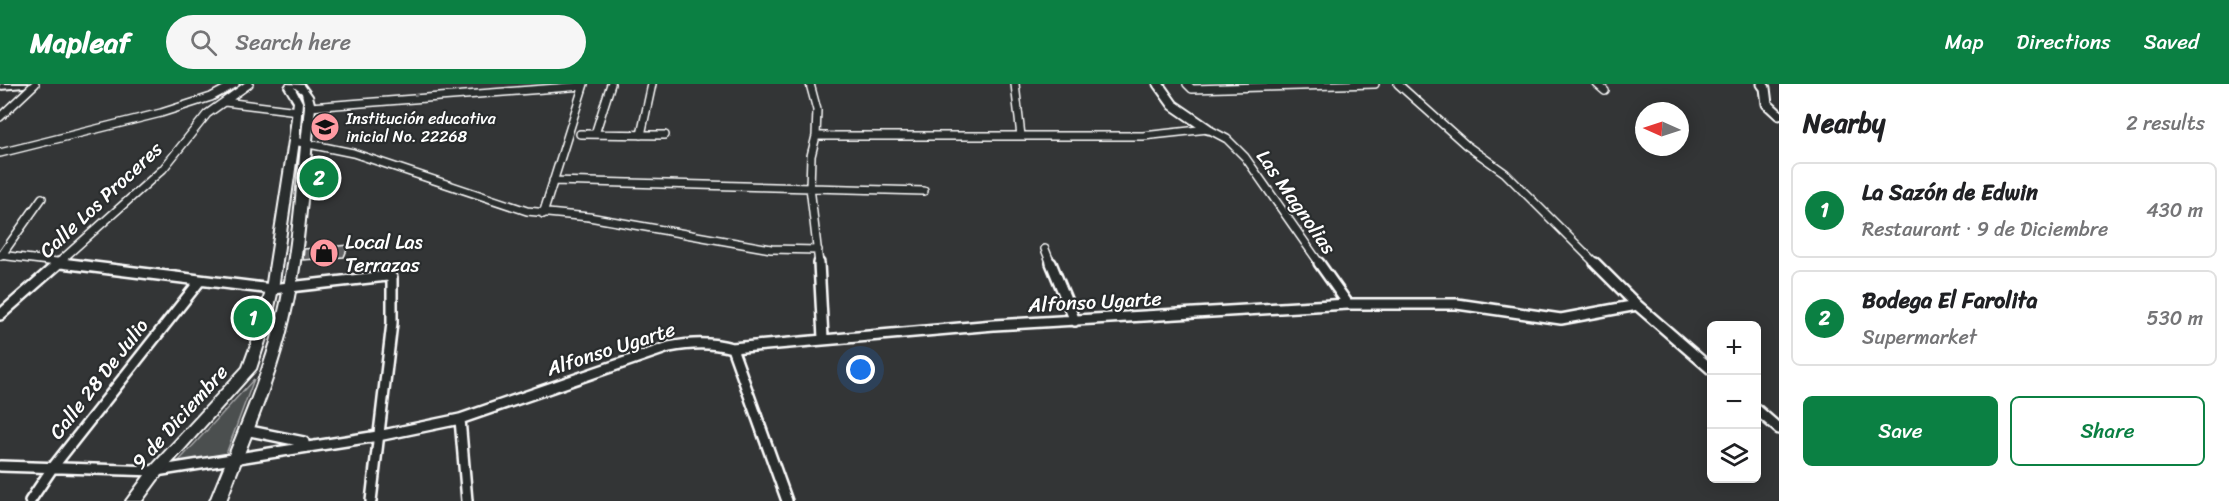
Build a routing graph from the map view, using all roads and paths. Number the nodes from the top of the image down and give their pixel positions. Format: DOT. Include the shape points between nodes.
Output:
graph roads {
  1 [pos="24,84"];
  2 [pos="34,84"];
  3 [pos="235,84"];
  4 [pos="249,84"];
  5 [pos="292,84"];
  6 [pos="611,84"];
  7 [pos="652,84"];
  8 [pos="810,84"];
  9 [pos="1015,84"];
  10 [pos="1158,84"];
  11 [pos="1187,84"];
  12 [pos="1360,84"];
  13 [pos="1375,84"];
  14 [pos="1398,84"];
  15 [pos="1597,84"];
  16 [pos="1761,84"];
  17 [pos="584,85"];
  18 [pos="0,86"];
  19 [pos="1256,86"];
  20 [pos="1605,91"];
  21 [pos="225,102"];
  22 [pos="310,107"];
  23 [pos="298,111"];
  24 [pos="1779,115"];
  25 [pos="0,117"];
  26 [pos="1208,129"];
  27 [pos="580,134"];
  28 [pos="595,134"];
  29 [pos="641,135"];
  30 [pos="665,135"];
  31 [pos="816,136"];
  32 [pos="1021,136"];
  33 [pos="300,142"];
  34 [pos="0,153"];
  35 [pos="553,181"];
  36 [pos="810,187"];
  37 [pos="924,191"];
  38 [pos="42,198"];
  39 [pos="543,214"];
  40 [pos="1045,249"];
  41 [pos="818,250"];
  42 [pos="1,255"];
  43 [pos="60,262"];
  44 [pos="199,282"];
  45 [pos="290,286"];
  46 [pos="272,289"];
  47 [pos="1348,304"];
  48 [pos="1637,306"];
  49 [pos="0,315"];
  50 [pos="1075,321"];
  51 [pos="823,338"];
  52 [pos="732,348"];
  53 [pos="1707,366"];
  54 [pos="1761,413"];
  55 [pos="460,419"];
  56 [pos="1779,429"];
  57 [pos="245,430"];
  58 [pos="378,436"];
  59 [pos="316,444"];
  60 [pos="234,458"];
  61 [pos="0,466"];
  62 [pos="53,467"];
  63 [pos="156,471"];
  64 [pos="30,501"];
  65 [pos="135,501"];
  66 [pos="218,501"];
  67 [pos="371,501"];
  68 [pos="467,501"];
  69 [pos="788,501"];
  1 -- 18 [label="main road"];
  2 -- 25 [label="street"];
  3 -- 34 [label="street" via="205,99 144,118"];
  4 -- 21 [label="street, Calle Los Proceres"];
  5 -- 22 [label="main road" via="303,88"];
  5 -- 23 [label="main road"];
  6 -- 28 [label="street"];
  7 -- 29 [label="street"];
  8 -- 31 [label="street" via="817,110"];
  9 -- 32 [label="street"];
  10 -- 26 [label="street" via="1171,105"];
  11 -- 19 [label="street" via="1192,88"];
  12 -- 13 [label="street"];
  12 -- 19 [label="street"];
  14 -- 48 [label="street" via="1466,145 1505,173"];
  15 -- 20 [label="street"];
  16 -- 24 [label="street" via="1765,88 1765,102"];
  17 -- 22 [label="street"];
  17 -- 35 [label="street"];
  21 -- 23 [label="street"];
  21 -- 43 [label="street, Calle Los Proceres" via="207,114 163,169"];
  22 -- 33 [label="main road"];
  23 -- 33 [label="main road"];
  26 -- 32 [label="street" via="1143,136"];
  26 -- 47 [label="street, Las Magnolias" via="1227,139 1245,157"];
  27 -- 28 [label="street"];
  28 -- 29 [label="street"];
  29 -- 30 [label="street"];
  31 -- 32 [label="street"];
  31 -- 36 [label="street"];
  33 -- 39 [label="street" via="374,159"];
  33 -- 45 [label="main road"];
  33 -- 46 [label="main road, 9 de Diciembre"];
  35 -- 36 [label="street"];
  35 -- 39 [label="street"];
  36 -- 37 [label="street"];
  36 -- 41 [label="street"];
  38 -- 42 [label="street"];
  39 -- 41 [label="street" via="589,217 771,249"];
  40 -- 50 [label="street"];
  41 -- 51 [label="street"];
  42 -- 43 [label="street"];
  43 -- 44 [label="street"];
  43 -- 49 [label="street, Calle Los Proceres"];
  44 -- 46 [label="street"];
  44 -- 62 [label="street, Calle 28 De Julio"];
  45 -- 46 [label="street"];
  45 -- 57 [label="main road" via="282,322"];
  45 -- 58 [label="street" via="387,276 393,280 392,323"];
  46 -- 63 [label="main road, 9 de Diciembre" via="264,326 244,377"];
  47 -- 48 [label="street, Alfonso Ugarte" via="1457,304 1561,319"];
  47 -- 50 [label="street, Alfonso Ugarte"];
  48 -- 53 [label="street"];
  50 -- 51 [label="street, Alfonso Ugarte"];
  51 -- 52 [label="street, Alfonso Ugarte"];
  52 -- 55 [label="street, Alfonso Ugarte" via="694,341 669,347"];
  52 -- 69 [label="street"];
  54 -- 56 [label="street"];
  55 -- 58 [label="street, Alfonso Ugarte"];
  55 -- 68 [label="street"];
  57 -- 59 [label="street"];
  57 -- 60 [label="main road"];
  58 -- 59 [label="street, Alfonso Ugarte"];
  58 -- 67 [label="street"];
  59 -- 60 [label="street, Alfonso Ugarte"];
  60 -- 63 [label="street, Alfonso Ugarte"];
  60 -- 66 [label="main road"];
  61 -- 62 [label="street, Alfonso Ugarte"];
  62 -- 63 [label="street, Alfonso Ugarte"];
  62 -- 64 [label="street, Calle 28 De Julio"];
  63 -- 65 [label="main road, 9 de Diciembre"];
}
